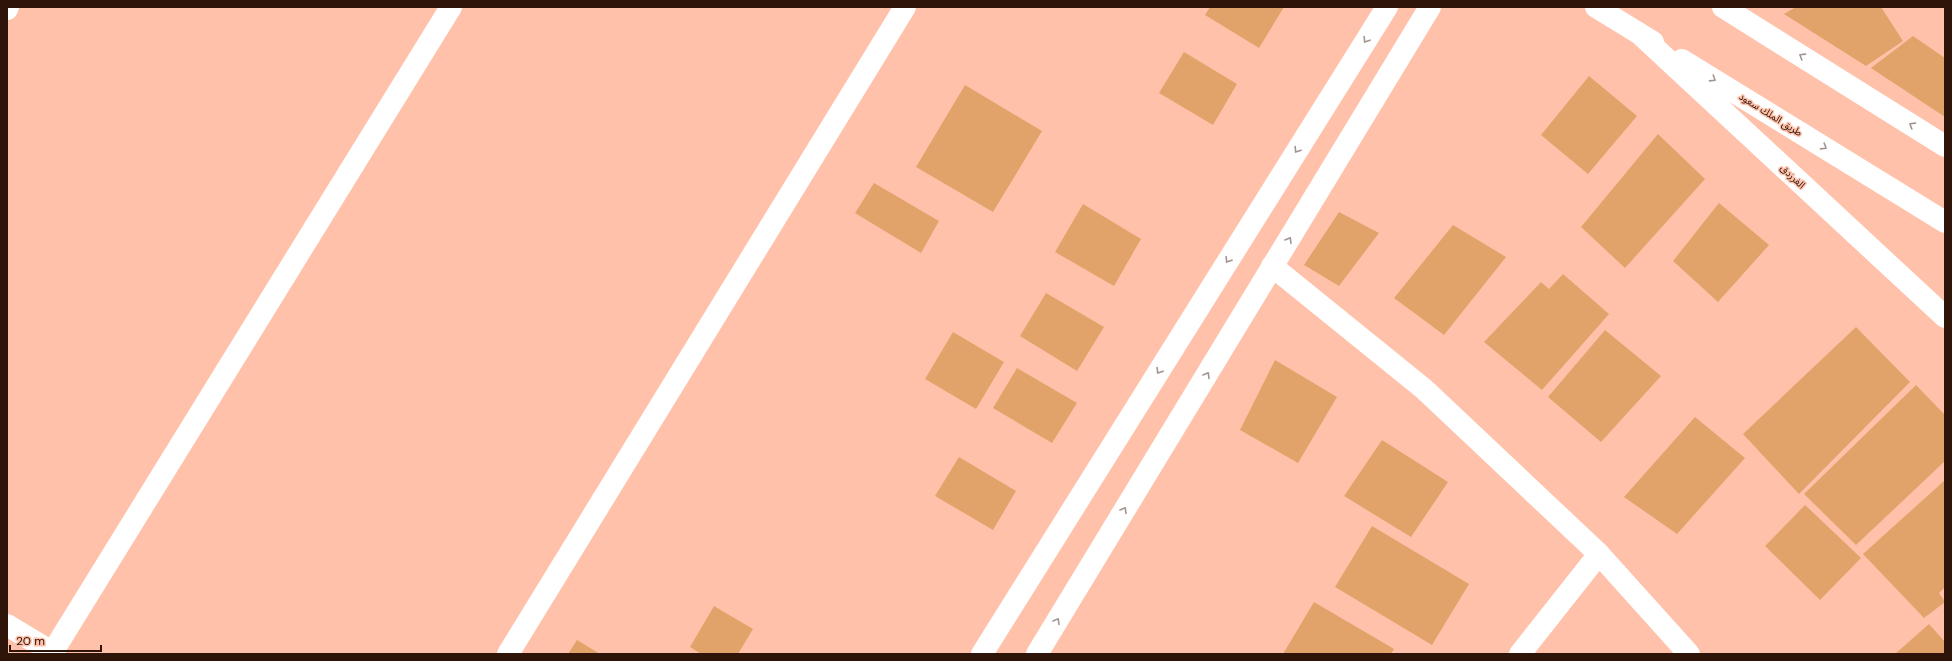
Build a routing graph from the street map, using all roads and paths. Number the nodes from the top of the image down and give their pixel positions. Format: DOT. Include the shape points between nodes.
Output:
graph roads {
  1 [pos="451,7"];
  2 [pos="905,7"];
  3 [pos="1387,7"];
  4 [pos="1430,7"];
  5 [pos="1596,7"];
  6 [pos="1723,7"];
  7 [pos="1641,35"];
  8 [pos="1945,146"];
  9 [pos="1945,222"];
  10 [pos="1272,266"];
  11 [pos="1945,317"];
  12 [pos="1599,554"];
  13 [pos="7,625"];
  14 [pos="54,653"];
  15 [pos="508,654"];
  16 [pos="982,654"];
  17 [pos="1037,654"];
  18 [pos="1520,654"];
  19 [pos="1689,654"];
  1 -- 14 [label="street"];
  2 -- 15 [label="street"];
  3 -- 16 [label="street, one-way"];
  10 -- 4 [label="street, one-way"];
  5 -- 7 [label="street, طريق الملك سعود"];
  8 -- 6 [label="street, one-way"];
  7 -- 9 [label="street, طريق الملك سعود, one-way"];
  7 -- 11 [label="street, الفرزدق"];
  10 -- 12 [label="street" via="1424,389"];
  17 -- 10 [label="street, one-way"];
  12 -- 18 [label="street"];
  12 -- 19 [label="street"];
  13 -- 14 [label="street"];
}
